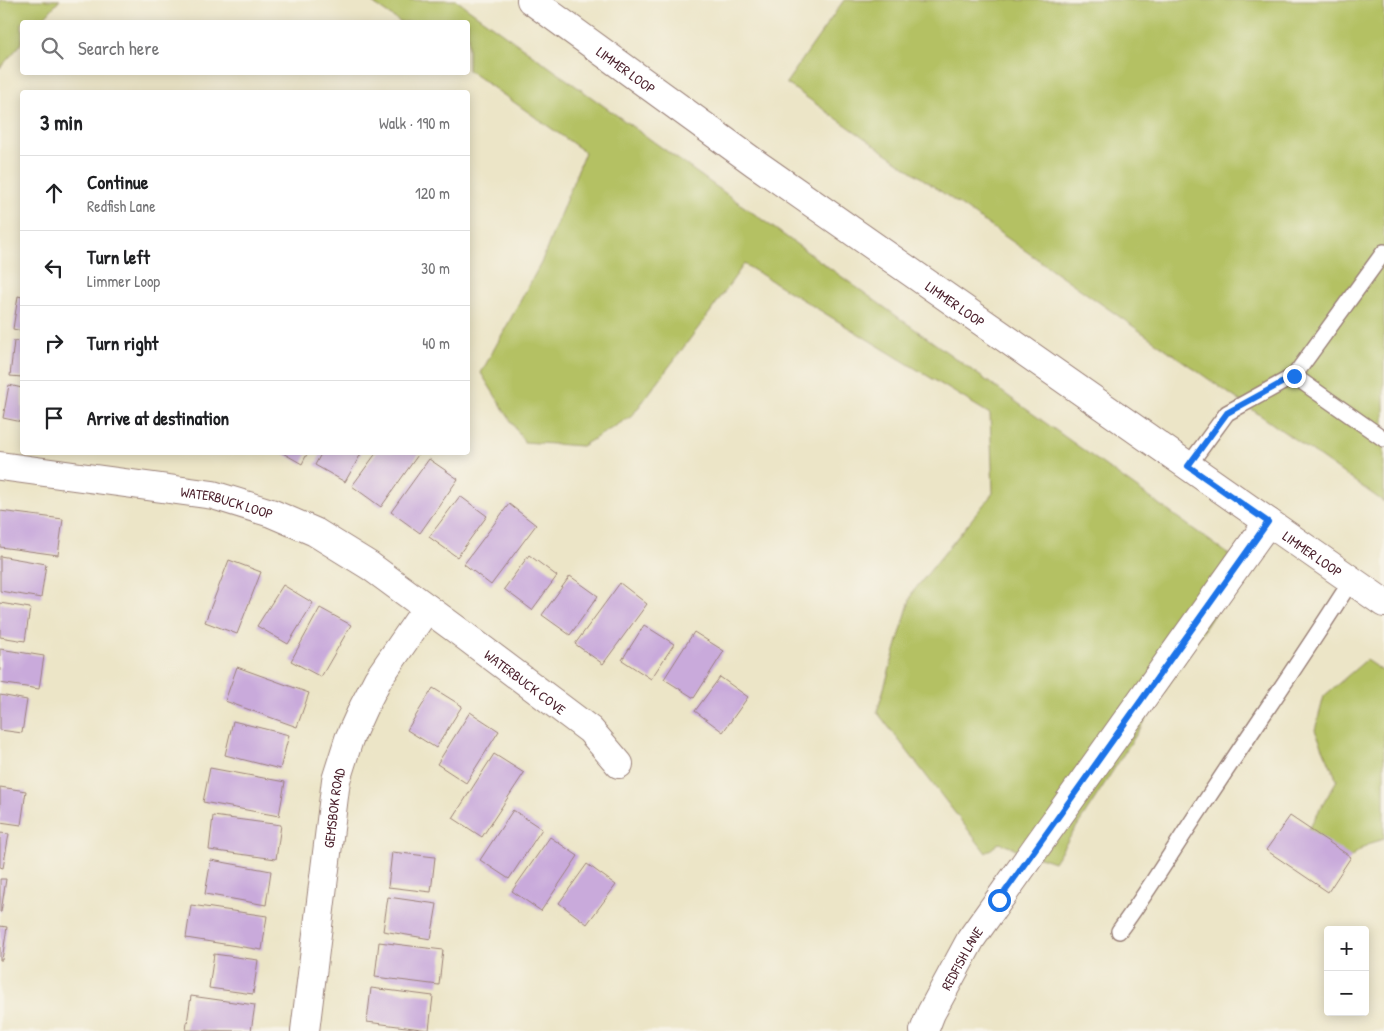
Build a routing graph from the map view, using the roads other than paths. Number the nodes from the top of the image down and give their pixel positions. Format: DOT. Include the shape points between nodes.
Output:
graph roads {
  1 [pos="531,0"];
  2 [pos="1384,252"];
  3 [pos="1294,376"];
  4 [pos="1384,439"];
  5 [pos="0,466"];
  6 [pos="1188,466"];
  7 [pos="1268,522"];
  8 [pos="1351,581"];
  9 [pos="1384,603"];
  10 [pos="427,608"];
  11 [pos="619,764"];
  12 [pos="1119,932"];
  13 [pos="305,1031"];
  14 [pos="924,1031"];
  1 -- 6 [label="street, LIMMER LOOP" via="755,163"];
  2 -- 3 [label="lane"];
  3 -- 4 [label="lane"];
  3 -- 6 [label="lane" via="1227,413"];
  5 -- 10 [label="street, WATERBUCK LOOP" via="213,495 271,513 315,532 370,566"];
  6 -- 7 [label="street, LIMMER LOOP"];
  7 -- 8 [label="street, LIMMER LOOP"];
  7 -- 14 [label="street, REDFISH LANE" via="971,939"];
  8 -- 9 [label="street, LIMMER LOOP"];
  8 -- 12 [label="lane"];
  10 -- 11 [label="street, WATERBUCK COVE" via="590,730"];
  10 -- 13 [label="street, GEMSBOK ROAD" via="362,708 336,780"];
}
